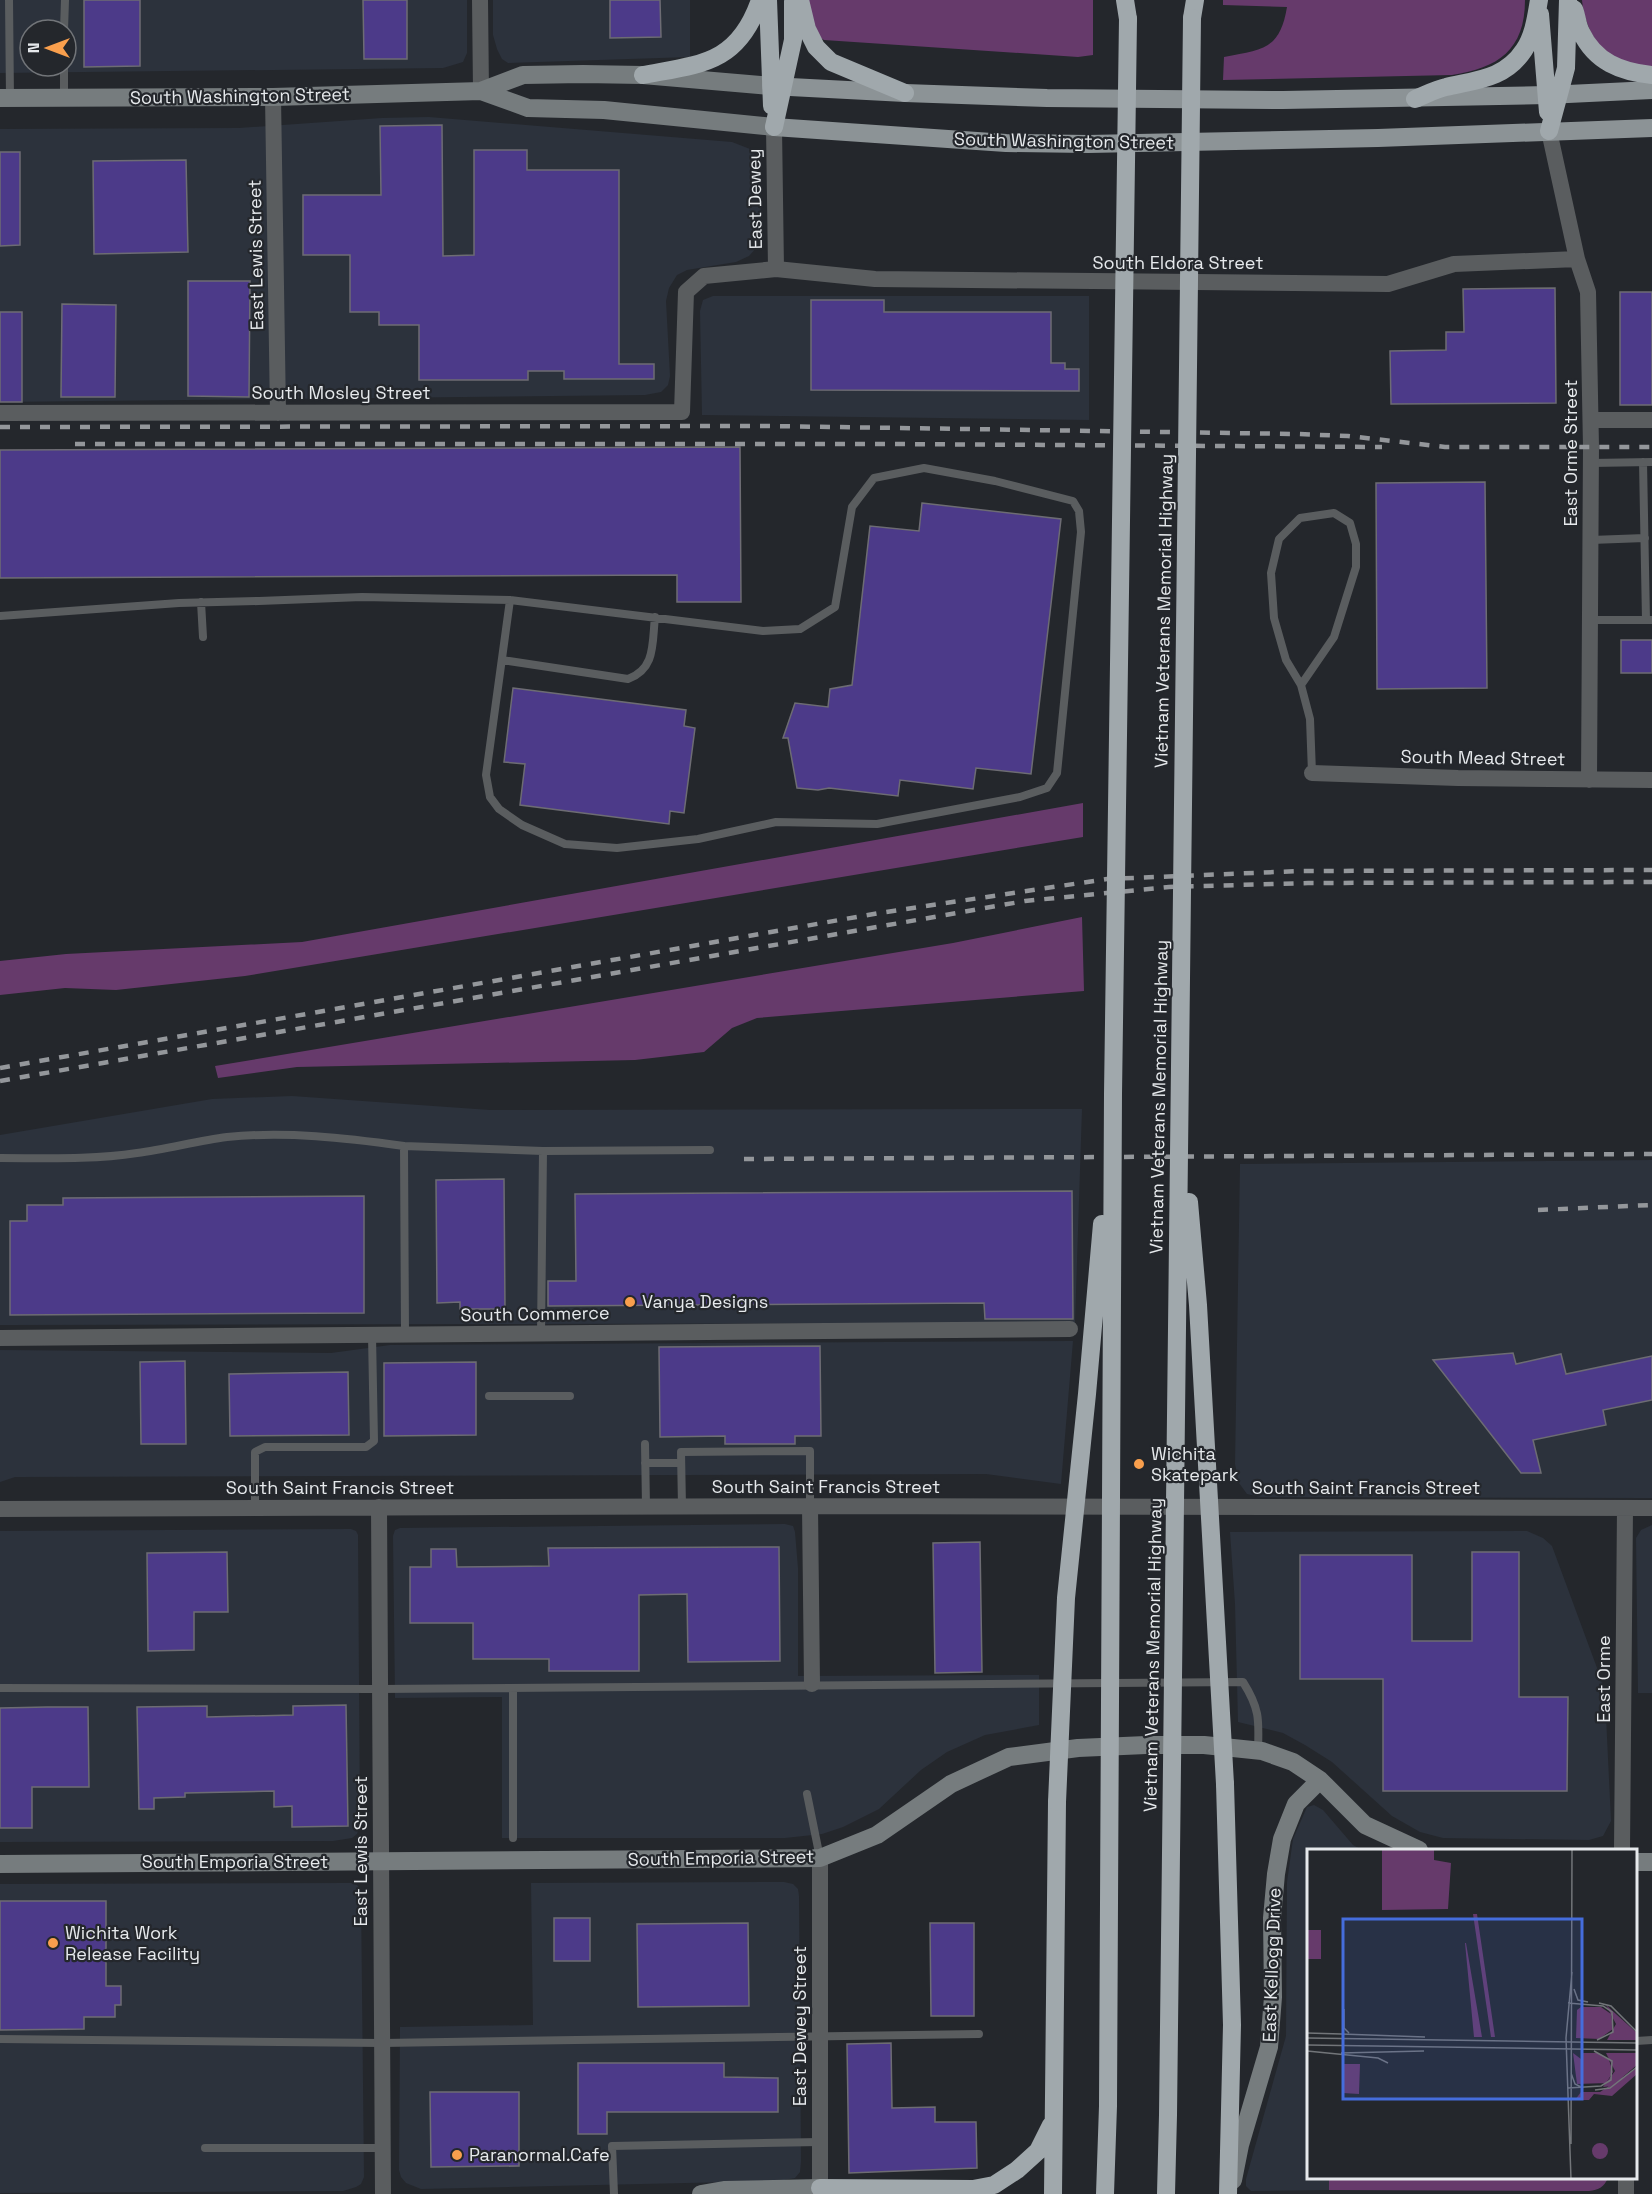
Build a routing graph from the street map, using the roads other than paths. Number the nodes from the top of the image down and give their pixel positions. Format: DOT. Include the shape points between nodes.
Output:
graph roads {
  1 [pos="9,0"];
  2 [pos="65,0"];
  3 [pos="480,0"];
  4 [pos="760,0"];
  5 [pos="768,0"];
  6 [pos="793,0"];
  7 [pos="800,0"];
  8 [pos="1127,0"];
  9 [pos="1539,0"];
  10 [pos="1569,0"];
  11 [pos="1193,6"];
  12 [pos="64,18"];
  13 [pos="643,75"];
  14 [pos="1652,75"];
  15 [pos="64,78"];
  16 [pos="777,86"];
  17 [pos="1652,90"];
  18 [pos="481,91"];
  19 [pos="905,93"];
  20 [pos="1553,95"];
  21 [pos="273,97"];
  22 [pos="5,98"];
  23 [pos="64,98"];
  24 [pos="1415,99"];
  25 [pos="774,127"];
  26 [pos="1652,128"];
  27 [pos="1549,131"];
  28 [pos="1577,259"];
  29 [pos="776,269"];
  30 [pos="682,412"];
  31 [pos="0,413"];
  32 [pos="278,413"];
  33 [pos="1591,420"];
  34 [pos="1652,420"];
  35 [pos="1648,462"];
  36 [pos="1591,463"];
  37 [pos="1644,538"];
  38 [pos="1591,540"];
  39 [pos="510,600"];
  40 [pos="201,602"];
  41 [pos="0,616"];
  42 [pos="655,617"];
  43 [pos="1590,620"];
  44 [pos="1649,620"];
  45 [pos="202,637"];
  46 [pos="502,660"];
  47 [pos="1301,685"];
  48 [pos="1312,773"];
  49 [pos="1589,780"];
  50 [pos="1652,780"];
  51 [pos="1113,1094"];
  52 [pos="1180,1101"];
  53 [pos="404,1146"];
  54 [pos="710,1150"];
  55 [pos="543,1151"];
  56 [pos="0,1158"];
  57 [pos="1070,1329"];
  58 [pos="541,1334"];
  59 [pos="372,1335"];
  60 [pos="405,1335"];
  61 [pos="0,1338"];
  62 [pos="570,1395"];
  63 [pos="489,1396"];
  64 [pos="645,1444"];
  65 [pos="681,1462"];
  66 [pos="645,1463"];
  67 [pos="810,1506"];
  68 [pos="379,1507"];
  69 [pos="646,1507"];
  70 [pos="682,1507"];
  71 [pos="255,1508"];
  72 [pos="1625,1508"];
  73 [pos="1652,1508"];
  74 [pos="0,1509"];
  75 [pos="812,1684"];
  76 [pos="0,1688"];
  77 [pos="513,1688"];
  78 [pos="379,1689"];
  79 [pos="1258,1751"];
  80 [pos="1320,1780"];
  81 [pos="807,1794"];
  82 [pos="513,1839"];
  83 [pos="1415,1849"];
  84 [pos="1622,1849"];
  85 [pos="820,1858"];
  86 [pos="380,1862"];
  87 [pos="0,1864"];
  88 [pos="979,2034"];
  89 [pos="820,2036"];
  90 [pos="0,2039"];
  91 [pos="382,2043"];
  92 [pos="1053,2121"];
  93 [pos="820,2142"];
  94 [pos="205,2148"];
  95 [pos="382,2148"];
  96 [pos="820,2191"];
  97 [pos="383,2194"];
  98 [pos="614,2194"];
  99 [pos="701,2194"];
  100 [pos="1053,2194"];
  101 [pos="1105,2194"];
  102 [pos="1166,2194"];
  103 [pos="1229,2194"];
  1 -- 22 [label="lane"];
  2 -- 12 [label="lane"];
  3 -- 18 [label="street"];
  4 -- 13 [label="highway" via="746,30 723,54 706,63"];
  5 -- 16 [label="highway"];
  6 -- 16 [label="highway" via="792,40"];
  7 -- 19 [label="highway" via="816,47 831,62"];
  8 -- 51 [label="highway, bridge"];
  9 -- 20 [label="highway"];
  9 -- 24 [label="highway" via="1533,30 1524,50 1509,67 1490,78 1445,87"];
  10 -- 14 [label="highway" via="1580,30 1602,57 1630,73"];
  10 -- 20 [label="highway" via="1566,68"];
  11 -- 52 [label="highway, Vietnam Veterans Memorial Highway, bridge"];
  13 -- 16 [label="street, South Washington Street"];
  13 -- 18 [label="street, South Washington Street" via="523,75"];
  15 -- 23 [label="lane"];
  16 -- 19 [label="main road, South Washington Street"];
  16 -- 25 [label="highway"];
  17 -- 20 [label="main road, South Washington Street"];
  18 -- 21 [label="street, South Washington Street"];
  18 -- 25 [label="street, South Washington Street" via="528,108 604,110"];
  19 -- 24 [label="main road, South Washington Street" via="1047,98"];
  20 -- 24 [label="main road, South Washington Street"];
  20 -- 27 [label="highway"];
  21 -- 23 [label="street, South Washington Street"];
  21 -- 32 [label="street, East Lewis Street"];
  22 -- 23 [label="street, South Washington Street"];
  25 -- 27 [label="main road, South Washington Street" via="1006,143 1088,144"];
  25 -- 29 [label="street, East Dewey"];
  26 -- 27 [label="main road, South Washington Street"];
  27 -- 28 [label="street, East Orme Street"];
  28 -- 29 [label="street, South Eldora Street" via="1454,264 1389,284 876,279"];
  28 -- 33 [label="street, East Orme Street" via="1588,292"];
  29 -- 30 [label="street, East Dewey" via="705,276 686,292"];
  30 -- 32 [label="street, South Mosley Street"];
  31 -- 32 [label="street, South Mosley Street"];
  33 -- 34 [label="street"];
  33 -- 36 [label="street, East Orme Street"];
  35 -- 36 [label="lane"];
  35 -- 37 [label="lane"];
  36 -- 38 [label="street, East Orme Street"];
  37 -- 38 [label="lane"];
  37 -- 44 [label="lane"];
  38 -- 43 [label="street, East Orme Street"];
  39 -- 40 [label="lane" via="362,597"];
  39 -- 42 [label="lane"];
  39 -- 46 [label="lane"];
  40 -- 41 [label="lane"];
  40 -- 45 [label="lane"];
  42 -- 46 [label="lane" via="647,668 628,679"];
  42 -- 46 [label="lane" via="763,630 800,629 835,607 852,507 874,478 924,468 1073,501 1079,511 1081,532 1057,773 1047,788 1020,797 877,824 776,822 698,839 629,847 565,844 522,825 499,809 490,797 486,775"];
  43 -- 44 [label="lane"];
  43 -- 49 [label="street, East Orme Street"];
  47 -- 47 [label="lane" via="1286,660 1274,618 1271,573 1279,539 1300,518 1334,513 1350,523 1356,544 1356,567 1334,637"];
  47 -- 48 [label="lane" via="1310,719"];
  48 -- 49 [label="street, South Mead Street"];
  49 -- 50 [label="street, South Mead Street"];
  51 -- 92 [label="highway, bridge" via="1066,1598 1057,1802"];
  51 -- 101 [label="highway, bridge"];
  52 -- 102 [label="highway, Vietnam Veterans Memorial Highway, bridge"];
  52 -- 103 [label="highway, bridge" via="1198,1305 1225,1784 1232,2025"];
  53 -- 55 [label="lane"];
  53 -- 56 [label="lane" via="296,1136 228,1137 97,1157"];
  53 -- 60 [label="lane"];
  54 -- 55 [label="lane"];
  55 -- 58 [label="lane"];
  57 -- 58 [label="street, South Commerce"];
  58 -- 60 [label="street, South Commerce"];
  59 -- 60 [label="street, South Commerce"];
  59 -- 61 [label="street, South Commerce"];
  59 -- 71 [label="lane" via="374,1442 366,1446 265,1447 255,1452"];
  62 -- 63 [label="lane"];
  64 -- 66 [label="lane"];
  65 -- 66 [label="lane"];
  65 -- 67 [label="lane" via="681,1452 810,1451"];
  65 -- 70 [label="lane"];
  66 -- 69 [label="lane"];
  67 -- 70 [label="street, South Saint Francis Street"];
  67 -- 72 [label="street, South Saint Francis Street"];
  67 -- 75 [label="street"];
  68 -- 69 [label="street, South Saint Francis Street"];
  68 -- 71 [label="street, South Saint Francis Street"];
  68 -- 78 [label="street, East Lewis Street"];
  69 -- 70 [label="street, South Saint Francis Street"];
  71 -- 74 [label="street, South Saint Francis Street"];
  72 -- 73 [label="street, South Saint Francis Street"];
  72 -- 84 [label="street, East Orme"];
  75 -- 77 [label="lane"];
  75 -- 79 [label="lane" via="1243,1682 1258,1713"];
  76 -- 78 [label="lane"];
  77 -- 78 [label="lane"];
  77 -- 82 [label="lane"];
  78 -- 86 [label="street, East Lewis Street"];
  79 -- 80 [label="street, South Emporia Street" via="1293,1762"];
  79 -- 85 [label="street, South Emporia Street" via="1204,1745 1146,1745 1009,1757 951,1784 878,1835"];
  80 -- 83 [label="street, South Emporia Street" via="1365,1825"];
  80 -- 103 [label="street, East Kellogg Drive" via="1296,1804 1282,1839 1272,1918 1269,2047"];
  81 -- 85 [label="lane"];
  85 -- 86 [label="street, South Emporia Street"];
  85 -- 89 [label="street, East Dewey Street"];
  86 -- 87 [label="street, South Emporia Street"];
  86 -- 91 [label="street, East Lewis Street"];
  88 -- 89 [label="lane"];
  89 -- 91 [label="lane"];
  89 -- 93 [label="street, East Dewey Street"];
  90 -- 91 [label="lane"];
  91 -- 95 [label="street, East Lewis Street"];
  92 -- 96 [label="highway" via="1038,2151 994,2185"];
  92 -- 100 [label="highway"];
  93 -- 96 [label="street, East Dewey Street"];
  93 -- 98 [label="lane" via="612,2146"];
  94 -- 95 [label="lane"];
  95 -- 97 [label="street, East Lewis Street"];
  96 -- 99 [label="street" via="724,2190"];
}
